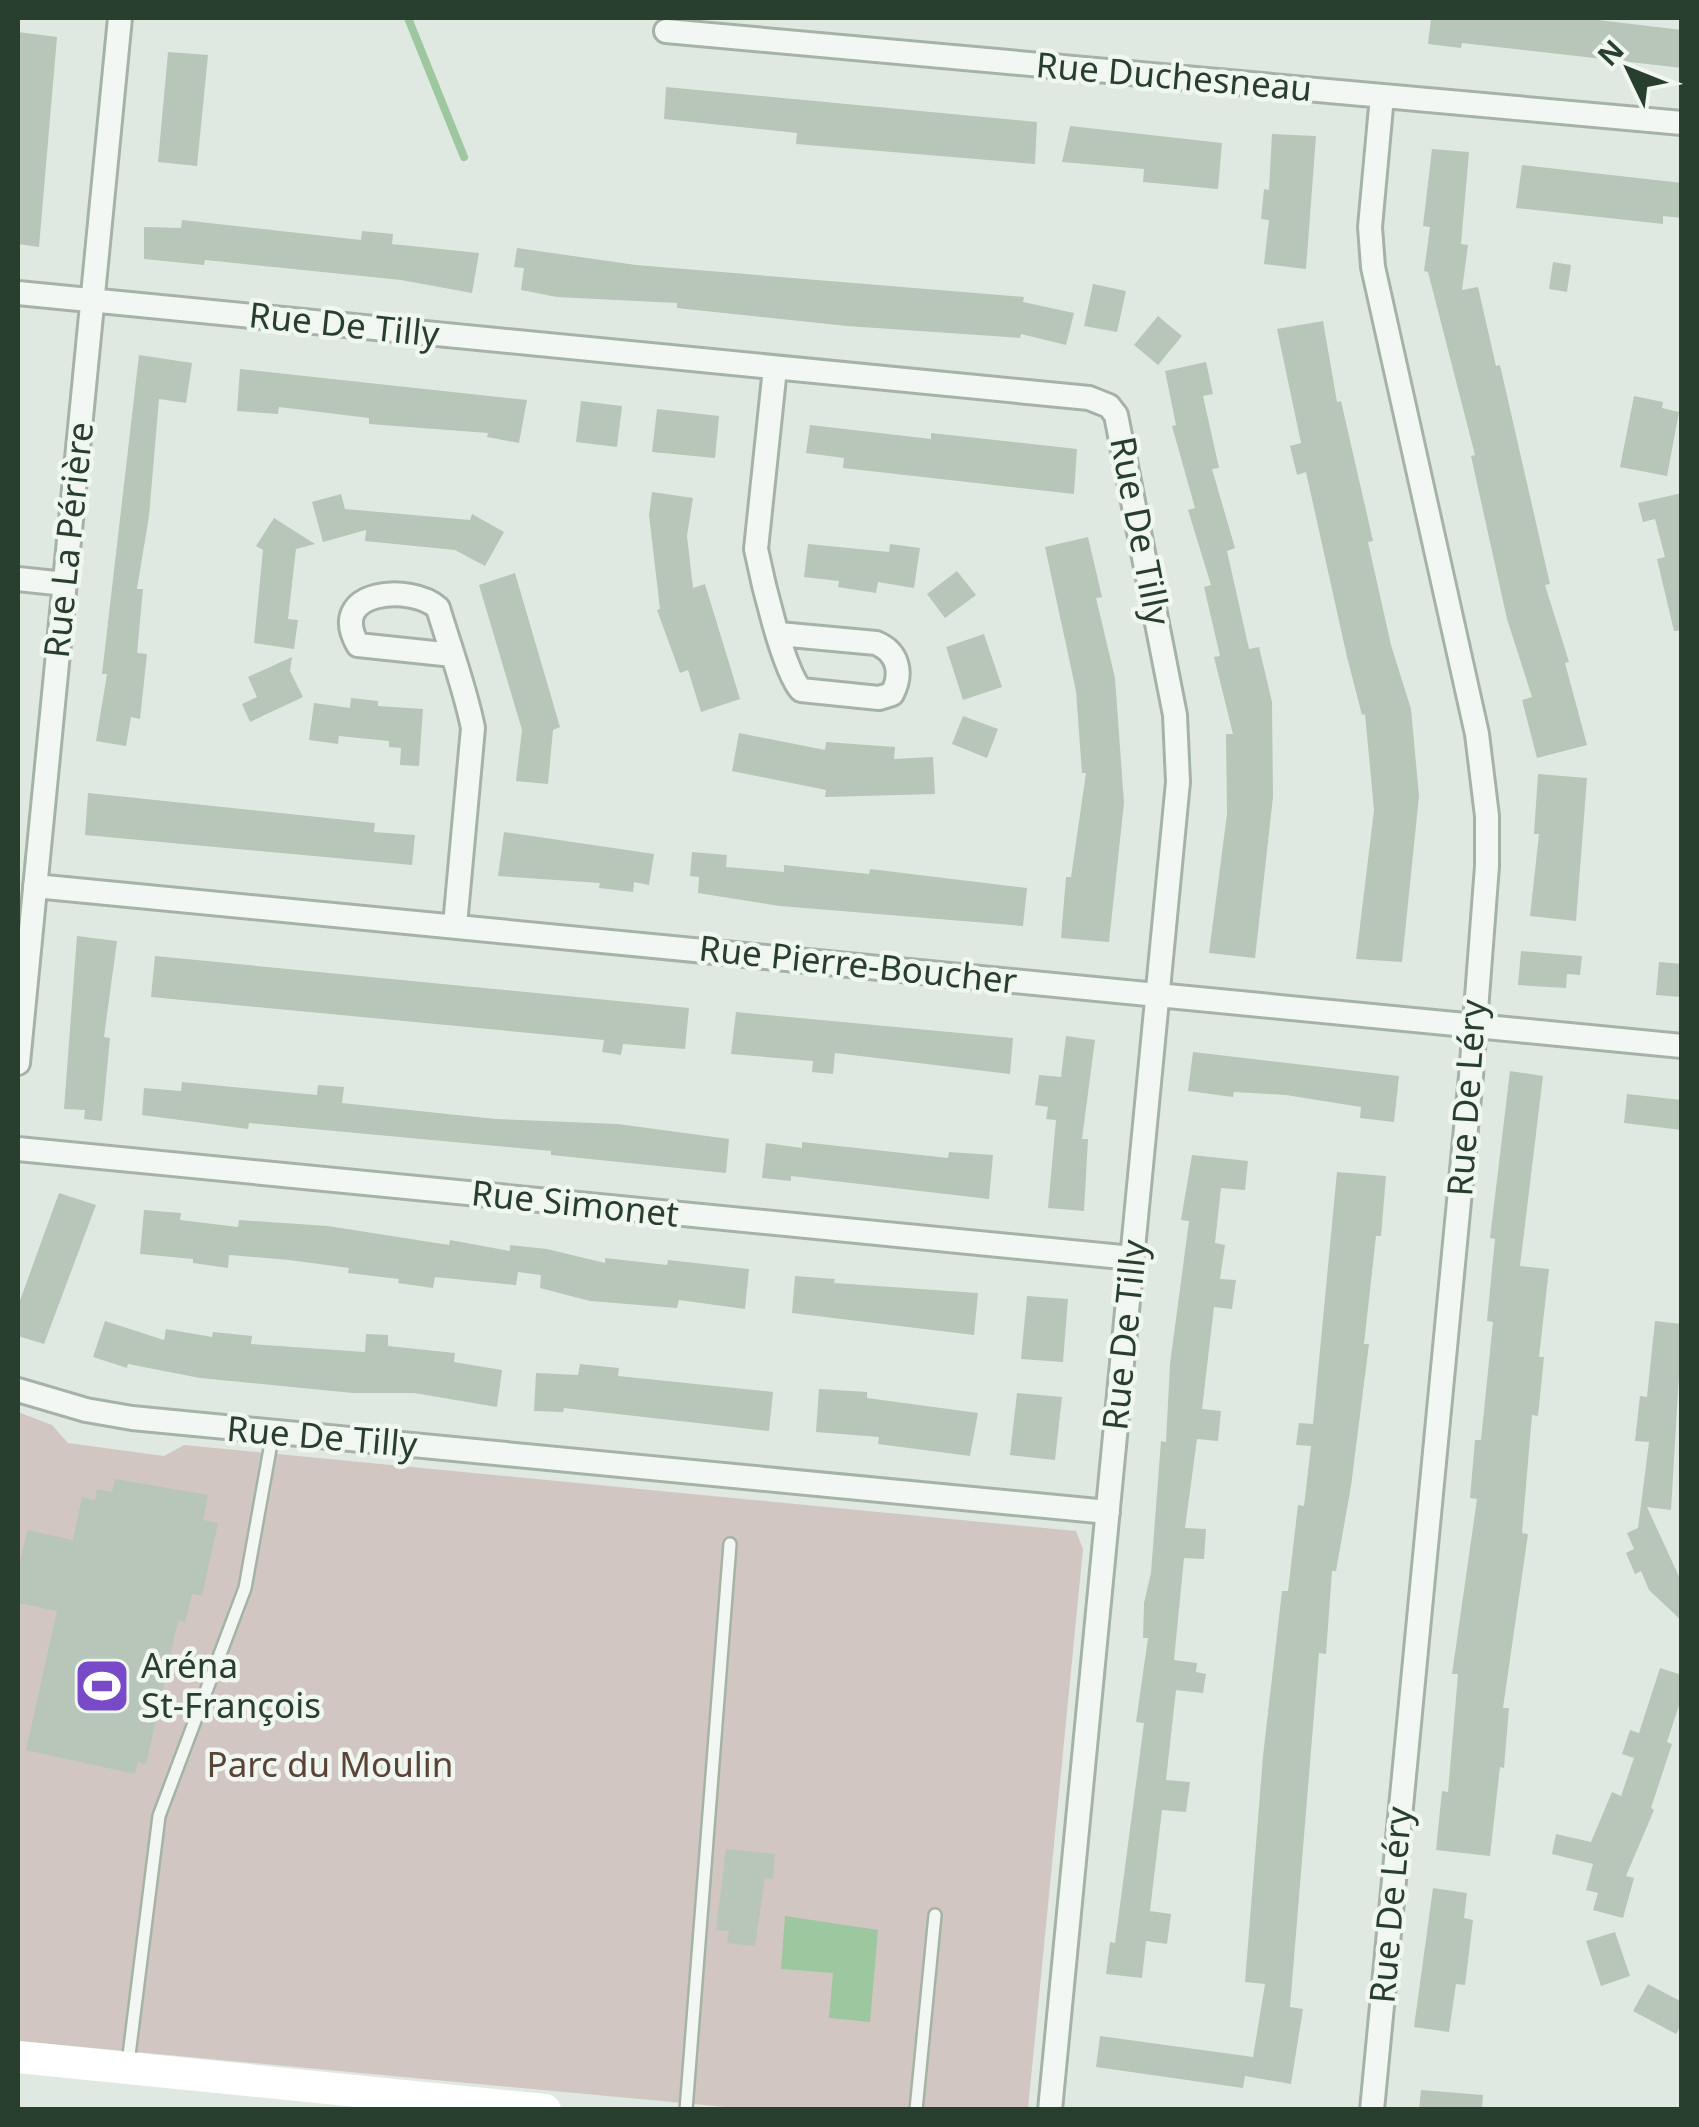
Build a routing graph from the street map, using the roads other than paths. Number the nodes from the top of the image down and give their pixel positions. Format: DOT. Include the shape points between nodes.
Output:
graph roads {
  1 [pos="120,18"];
  2 [pos="666,31"];
  3 [pos="1382,96"];
  4 [pos="1682,123"];
  5 [pos="18,293"];
  6 [pos="92,300"];
  7 [pos="776,368"];
  8 [pos="18,580"];
  9 [pos="65,584"];
  10 [pos="779,634"];
  11 [pos="452,655"];
  12 [pos="35,886"];
  13 [pos="455,926"];
  14 [pos="1159,994"];
  15 [pos="1474,1025"];
  16 [pos="1682,1046"];
  17 [pos="18,1063"];
  18 [pos="18,1150"];
  19 [pos="1132,1258"];
  20 [pos="18,1390"];
  21 [pos="273,1432"];
  22 [pos="1108,1512"];
  23 [pos="730,1544"];
  24 [pos="935,1915"];
  25 [pos="18,2057"];
  26 [pos="127,2067"];
  27 [pos="545,2110"];
  28 [pos="686,2110"];
  29 [pos="916,2110"];
  30 [pos="1050,2110"];
  31 [pos="1372,2110"];
  1 -- 6 [label="street, Rue La Périère"];
  2 -- 3 [label="street, Rue Duchesneau"];
  3 -- 4 [label="street, Rue Duchesneau"];
  3 -- 15 [label="street, Rue De Léry" via="1370,227 1373,267 1477,734 1487,816"];
  5 -- 6 [label="street, Rue De Tilly"];
  6 -- 7 [label="street, Rue De Tilly"];
  6 -- 9 [label="street, Rue La Périère"];
  7 -- 10 [label="street" via="756,549"];
  7 -- 14 [label="street, Rue De Tilly" via="1088,398 1116,415 1178,747"];
  8 -- 9 [label="street"];
  9 -- 12 [label="street, Rue La Périère"];
  10 -- 10 [label="street" via="801,690 879,698 892,694 898,682 896,660 876,643"];
  11 -- 13 [label="street" via="473,745"];
  12 -- 13 [label="street, Rue Pierre-Boucher"];
  12 -- 17 [label="street, Rue La Périère"];
  13 -- 14 [label="street, Rue Pierre-Boucher"];
  14 -- 15 [label="street, Rue Pierre-Boucher"];
  14 -- 19 [label="street, Rue De Tilly"];
  15 -- 16 [label="street, Rue Pierre-Boucher"];
  15 -- 31 [label="street, Rue De Léry"];
  18 -- 19 [label="street, Rue Simonet"];
  19 -- 22 [label="street, Rue De Tilly"];
  20 -- 21 [label="street, Rue De Tilly" via="86,1410"];
  21 -- 22 [label="street, Rue De Tilly"];
  21 -- 26 [label="lane" via="245,1588 159,1816"];
  22 -- 30 [label="street, Rue De Tilly"];
  23 -- 28 [label="lane"];
  24 -- 29 [label="lane"];
  25 -- 26 [label="street"];
  26 -- 27 [label="street"];
}
